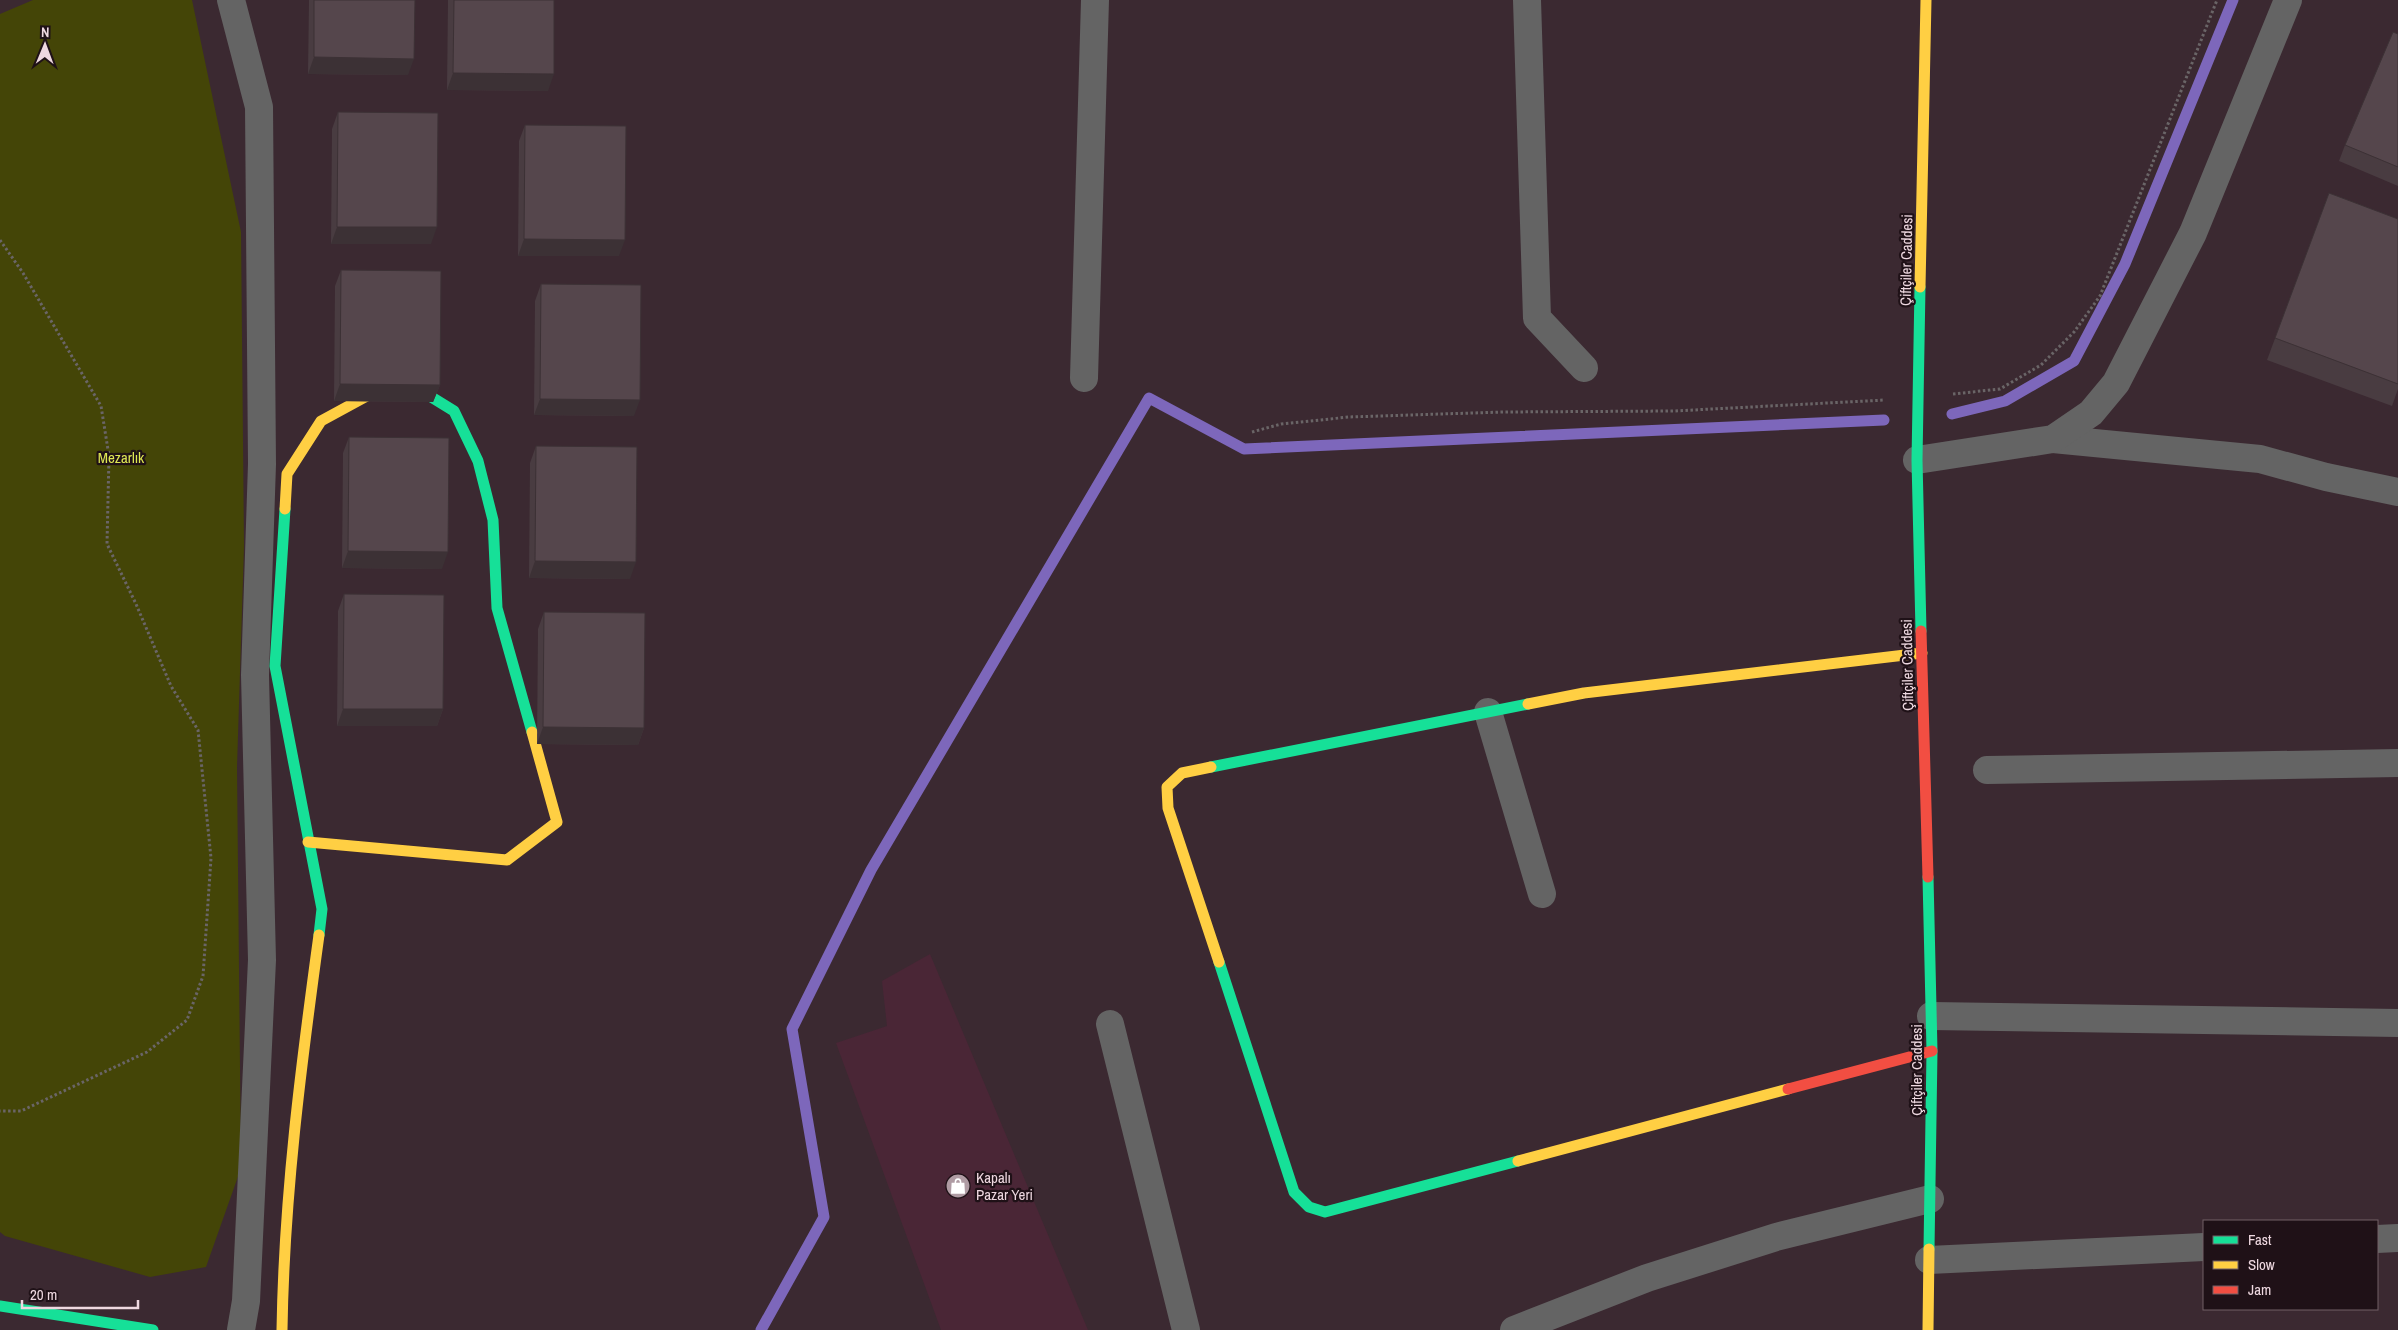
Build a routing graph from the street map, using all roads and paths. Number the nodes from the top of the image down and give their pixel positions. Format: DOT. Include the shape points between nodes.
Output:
graph roads {
  1 [pos="231,0"];
  2 [pos="1095,0"];
  3 [pos="1527,0"];
  4 [pos="1926,0"];
  5 [pos="2217,0"];
  6 [pos="2288,0"];
  7 [pos="0,240"];
  8 [pos="1584,368"];
  9 [pos="1084,378"];
  10 [pos="1919,398"];
  11 [pos="1252,432"];
  12 [pos="2053,439"];
  13 [pos="1917,460"];
  14 [pos="2398,492"];
  15 [pos="1922,653"];
  16 [pos="1488,712"];
  17 [pos="2398,763"];
  18 [pos="1988,770"];
  19 [pos="308,842"];
  20 [pos="1542,894"];
  21 [pos="1931,1016"];
  22 [pos="2398,1023"];
  23 [pos="1110,1024"];
  24 [pos="1932,1051"];
  25 [pos="0,1111"];
  26 [pos="1930,1199"];
  27 [pos="2398,1238"];
  28 [pos="2378,1239"];
  29 [pos="2203,1247"];
  30 [pos="1929,1260"];
  31 [pos="0,1306"];
  32 [pos="116,1327"];
  33 [pos="153,1330"];
  34 [pos="241,1330"];
  35 [pos="282,1330"];
  36 [pos="1186,1330"];
  37 [pos="1514,1330"];
  38 [pos="1928,1330"];
  1 -- 34 [label="street" via="259,107 262,444 256,674 262,960 246,1301"];
  2 -- 9 [label="street"];
  3 -- 8 [label="street" via="1537,318"];
  4 -- 10 [label="street, Çiftçiler Caddesi"];
  5 -- 10 [label="path" via="2100,296 2074,332 2041,365 2000,389"];
  6 -- 12 [label="street" via="2194,233 2116,383 2091,413"];
  7 -- 25 [label="path" via="101,406 109,456 108,544 170,686 198,730 211,858 203,976 187,1020 147,1052 21,1111"];
  10 -- 11 [label="path" via="1674,411 1349,417 1282,424"];
  10 -- 13 [label="street, Çiftçiler Caddesi"];
  12 -- 13 [label="street"];
  12 -- 14 [label="street" via="2260,459"];
  13 -- 15 [label="street, Çiftçiler Caddesi"];
  15 -- 16 [label="street" via="1584,693"];
  15 -- 21 [label="street, Çiftçiler Caddesi"];
  16 -- 20 [label="street"];
  16 -- 24 [label="street" via="1182,773 1167,787 1168,808 1294,1192 1309,1207 1325,1212"];
  17 -- 18 [label="street"];
  19 -- 19 [label="street" via="275,666 286,474 321,421 400,378 454,411 478,461 493,520 498,608 557,822 507,860"];
  19 -- 35 [label="street" via="322,909 298,1088 283,1265"];
  21 -- 22 [label="street"];
  21 -- 24 [label="street, Çiftçiler Caddesi"];
  23 -- 36 [label="street"];
  24 -- 26 [label="street, Çiftçiler Caddesi"];
  26 -- 30 [label="street, Çiftçiler Caddesi"];
  26 -- 37 [label="street" via="1767,1240 1647,1278"];
  27 -- 28 [label="street"];
  29 -- 30 [label="street"];
  30 -- 38 [label="street, Çiftçiler Caddesi"];
  31 -- 32 [label="street"];
  32 -- 33 [label="street"];
}
